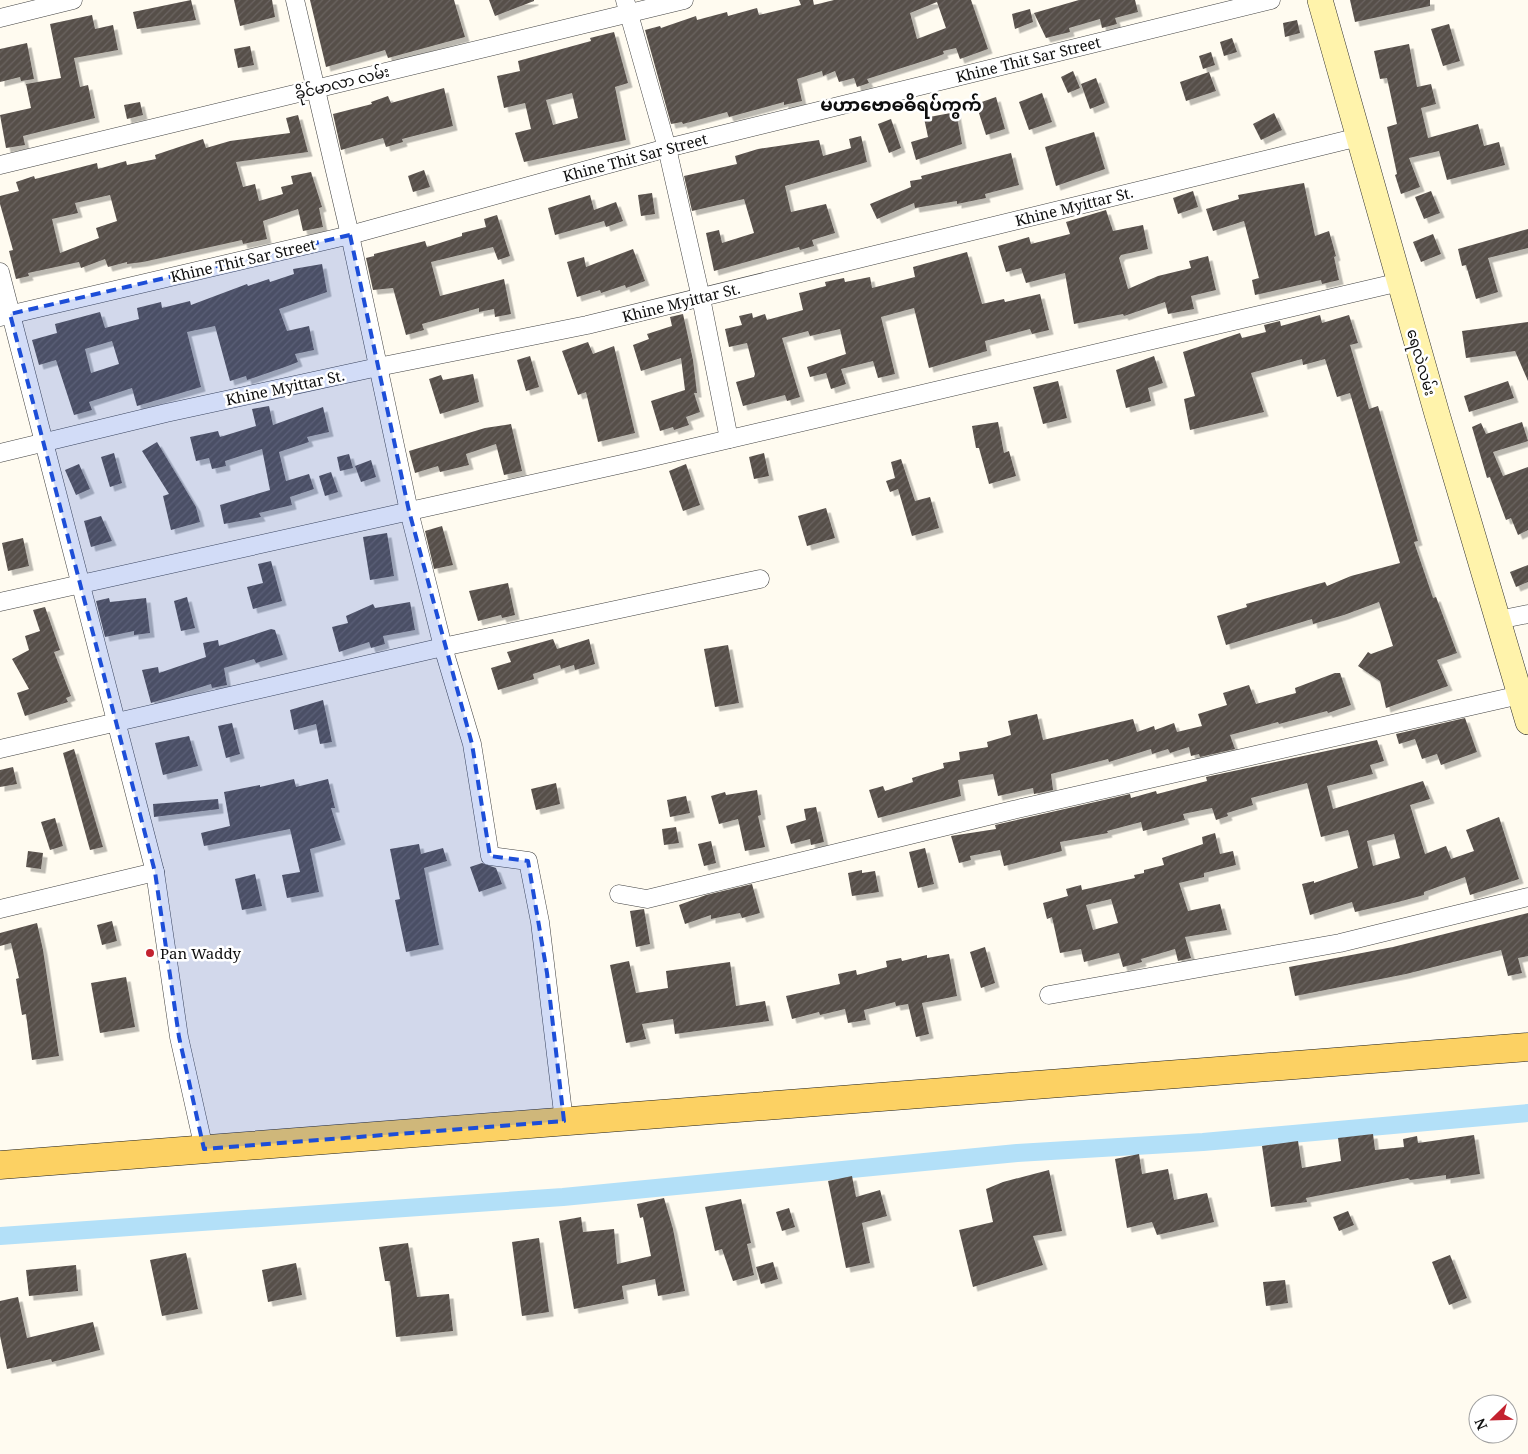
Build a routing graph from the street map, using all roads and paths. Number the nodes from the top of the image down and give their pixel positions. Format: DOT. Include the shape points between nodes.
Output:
graph roads {
  1 [pos="73,0"];
  2 [pos="294,0"];
  3 [pos="684,0"];
  4 [pos="1271,0"];
  5 [pos="1320,0"];
  6 [pos="626,7"];
  7 [pos="0,18"];
  8 [pos="314,89"];
  9 [pos="1359,137"];
  10 [pos="667,148"];
  11 [pos="0,165"];
  12 [pos="350,235"];
  13 [pos="0,272"];
  14 [pos="1400,282"];
  15 [pos="701,298"];
  16 [pos="5,316"];
  17 [pos="378,367"];
  18 [pos="729,439"];
  19 [pos="43,442"];
  20 [pos="0,453"];
  21 [pos="409,511"];
  22 [pos="760,579"];
  23 [pos="82,583"];
  24 [pos="0,602"];
  25 [pos="1528,614"];
  26 [pos="1498,620"];
  27 [pos="443,647"];
  28 [pos="1520,696"];
  29 [pos="115,720"];
  30 [pos="1528,722"];
  31 [pos="0,748"];
  32 [pos="155,872"];
  33 [pos="619,894"];
  34 [pos="1528,897"];
  35 [pos="0,908"];
  36 [pos="1050,995"];
  37 [pos="1528,1048"];
  38 [pos="564,1121"];
  39 [pos="204,1149"];
  40 [pos="0,1165"];
  1 -- 7 [label="street"];
  2 -- 8 [label="street"];
  3 -- 6 [label="street, ခိုင်မာလာ လမ်း"];
  4 -- 10 [label="street, Khine Thit Sar Street"];
  5 -- 9 [label="main road, ရေလဲလမ်း"];
  6 -- 8 [label="street, ခိုင်မာလာ လမ်း"];
  6 -- 10 [label="street"];
  8 -- 11 [label="street, ခိုင်မာလာ လမ်း"];
  8 -- 12 [label="street"];
  9 -- 14 [label="main road, ရေလဲလမ်း"];
  9 -- 15 [label="street, Khine Myittar St."];
  10 -- 12 [label="street, Khine Thit Sar Street"];
  10 -- 15 [label="street"];
  12 -- 16 [label="street, Khine Thit Sar Street"];
  12 -- 17 [label="street"];
  13 -- 16 [label="street"];
  14 -- 18 [label="street"];
  14 -- 26 [label="main road, ရေလဲလမ်း"];
  15 -- 17 [label="street, Khine Myittar St." via="587,325"];
  15 -- 18 [label="street"];
  16 -- 19 [label="street"];
  17 -- 19 [label="street, Khine Myittar St."];
  17 -- 21 [label="street"];
  18 -- 21 [label="street"];
  19 -- 20 [label="street, Khine Myittar St."];
  19 -- 23 [label="street"];
  21 -- 23 [label="street"];
  21 -- 27 [label="street"];
  22 -- 27 [label="street"];
  23 -- 24 [label="street"];
  23 -- 29 [label="street"];
  25 -- 26 [label="street"];
  26 -- 28 [label="main road, ရေလဲလမ်း"];
  27 -- 29 [label="street"];
  27 -- 38 [label="street" via="472,744 490,856 528,862 540,922"];
  28 -- 30 [label="main road, ရေလဲလမ်း"];
  28 -- 33 [label="street" via="1013,810 647,899"];
  29 -- 31 [label="street"];
  29 -- 32 [label="street"];
  32 -- 35 [label="street"];
  32 -- 39 [label="street" via="179,1037"];
  34 -- 36 [label="street" via="1340,943"];
  37 -- 38 [label="main road"];
  38 -- 39 [label="main road"];
  39 -- 40 [label="main road"];
}
